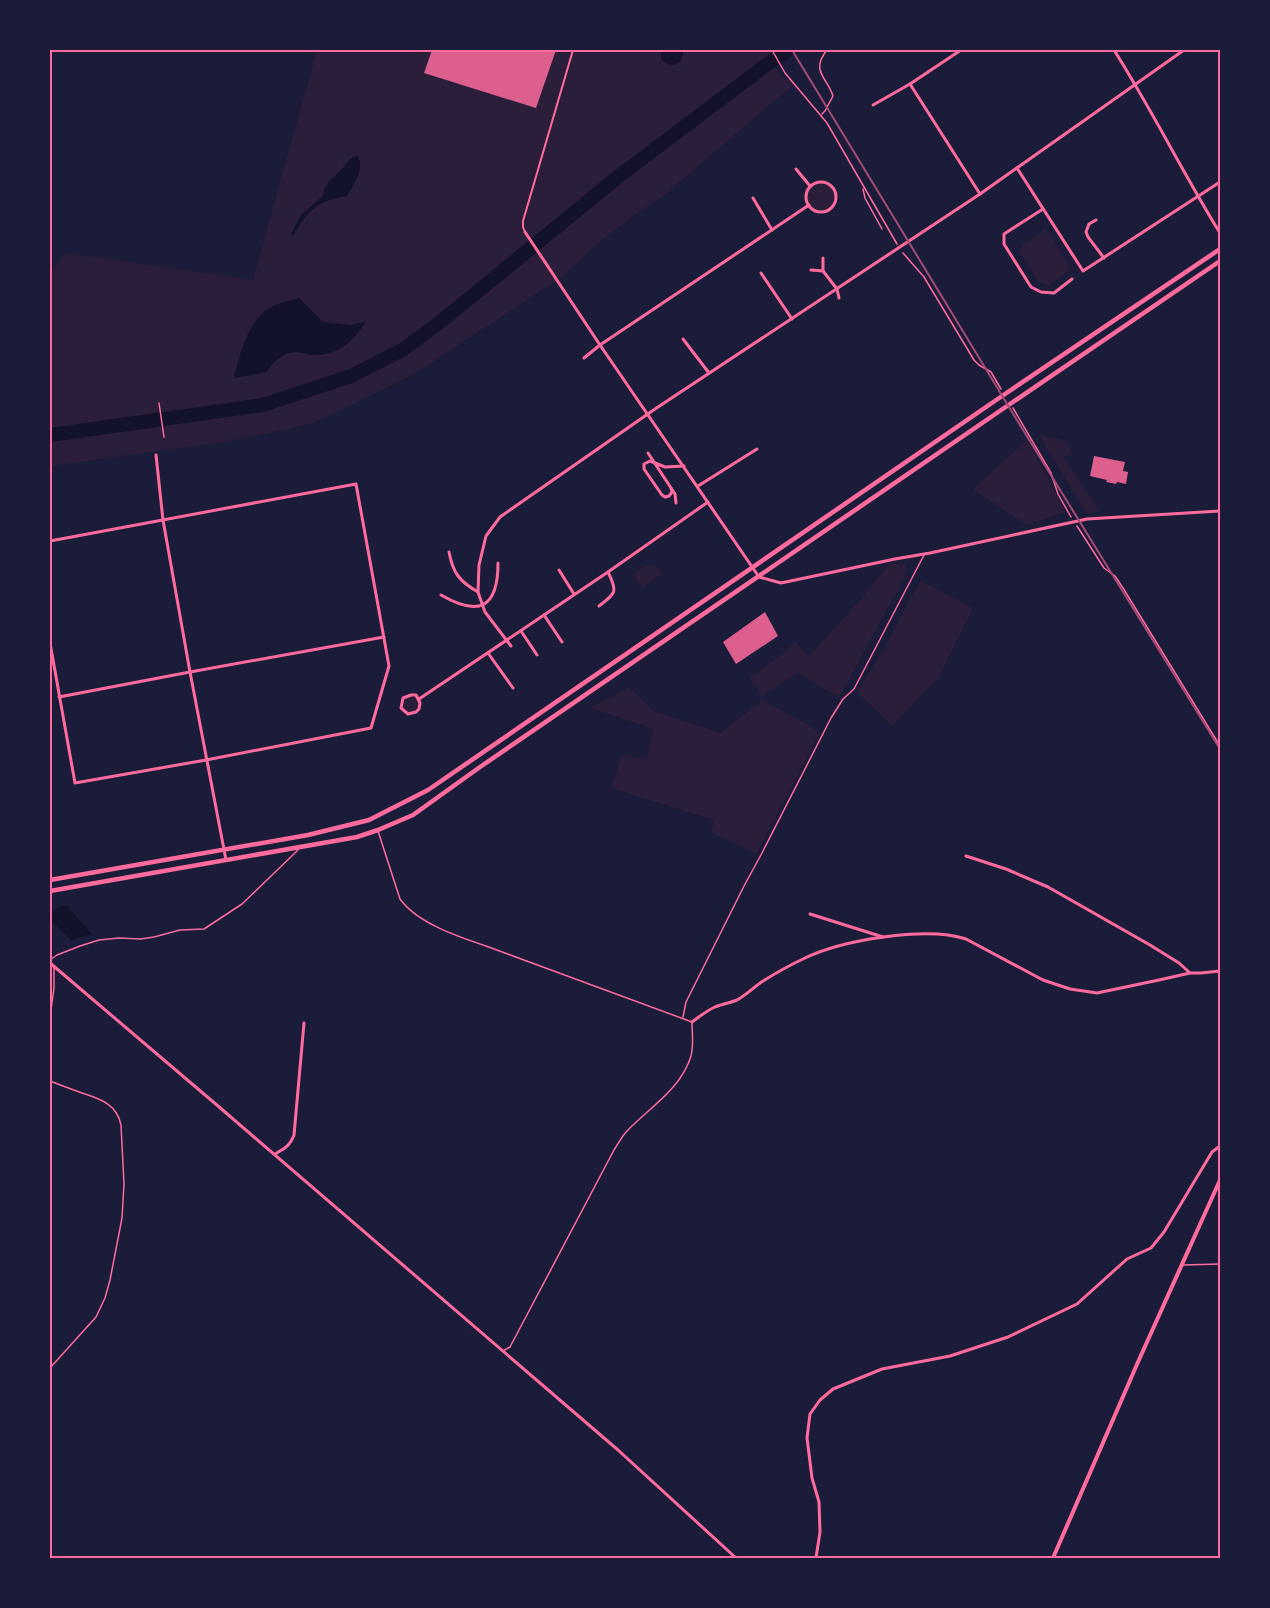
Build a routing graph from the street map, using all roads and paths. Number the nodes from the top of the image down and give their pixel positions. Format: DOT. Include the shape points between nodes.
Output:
graph roads {
  1 [pos="573,50"];
  2 [pos="772,50"];
  3 [pos="827,50"];
  4 [pos="961,50"];
  5 [pos="1114,50"];
  6 [pos="1184,50"];
  7 [pos="786,73"];
  8 [pos="910,84"];
  9 [pos="1136,84"];
  10 [pos="873,105"];
  11 [pos="821,116"];
  12 [pos="1017,168"];
  13 [pos="796,169"];
  14 [pos="1221,182"];
  15 [pos="862,185"];
  16 [pos="811,187"];
  17 [pos="980,194"];
  18 [pos="1197,197"];
  19 [pos="753,198"];
  20 [pos="809,205"];
  21 [pos="1043,209"];
  22 [pos="1096,220"];
  23 [pos="882,229"];
  24 [pos="773,230"];
  25 [pos="525,232"];
  26 [pos="1221,233"];
  27 [pos="1221,249"];
  28 [pos="824,258"];
  29 [pos="1104,258"];
  30 [pos="1221,261"];
  31 [pos="811,270"];
  32 [pos="823,271"];
  33 [pos="761,273"];
  34 [pos="1072,279"];
  35 [pos="837,289"];
  36 [pos="839,298"];
  37 [pos="792,319"];
  38 [pos="683,339"];
  39 [pos="600,345"];
  40 [pos="584,358"];
  41 [pos="710,373"];
  42 [pos="159,403"];
  43 [pos="648,414"];
  44 [pos="164,437"];
  45 [pos="757,449"];
  46 [pos="648,453"];
  47 [pos="156,455"];
  48 [pos="655,463"];
  49 [pos="684,466"];
  50 [pos="698,486"];
  51 [pos="671,488"];
  52 [pos="708,502"];
  53 [pos="676,503"];
  54 [pos="1221,510"];
  55 [pos="163,520"];
  56 [pos="50,541"];
  57 [pos="449,552"];
  58 [pos="925,554"];
  59 [pos="498,563"];
  60 [pos="752,568"];
  61 [pos="559,570"];
  62 [pos="608,572"];
  63 [pos="759,577"];
  64 [pos="478,592"];
  65 [pos="441,595"];
  66 [pos="574,595"];
  67 [pos="483,605"];
  68 [pos="599,606"];
  69 [pos="544,615"];
  70 [pos="521,631"];
  71 [pos="384,637"];
  72 [pos="507,640"];
  73 [pos="562,642"];
  74 [pos="50,643"];
  75 [pos="511,646"];
  76 [pos="488,653"];
  77 [pos="537,655"];
  78 [pos="190,672"];
  79 [pos="513,688"];
  80 [pos="59,697"];
  81 [pos="419,699"];
  82 [pos="206,760"];
  83 [pos="378,830"];
  84 [pos="300,847"];
  85 [pos="224,850"];
  86 [pos="966,856"];
  87 [pos="226,860"];
  88 [pos="83,874"];
  89 [pos="50,880"];
  90 [pos="85,885"];
  91 [pos="50,891"];
  92 [pos="810,914"];
  93 [pos="885,938"];
  94 [pos="50,962"];
  95 [pos="54,967"];
  96 [pos="1221,971"];
  97 [pos="1190,973"];
  98 [pos="50,1017"];
  99 [pos="683,1019"];
  100 [pos="304,1023"];
  101 [pos="692,1023"];
  102 [pos="50,1081"];
  103 [pos="1221,1146"];
  104 [pos="275,1154"];
  105 [pos="1221,1180"];
  106 [pos="1221,1264"];
  107 [pos="1182,1265"];
  108 [pos="503,1351"];
  109 [pos="50,1368"];
  110 [pos="736,1558"];
  111 [pos="816,1558"];
  112 [pos="1053,1558"];
  1 -- 25 [label="street" via="523,221"];
  2 -- 7 [label="path"];
  3 -- 11 [label="path" via="820,62 820,73 833,96"];
  4 -- 8 [label="street"];
  5 -- 9 [label="street"];
  6 -- 9 [label="street"];
  8 -- 10 [label="street"];
  8 -- 17 [label="street"];
  9 -- 12 [label="street"];
  9 -- 18 [label="street"];
  12 -- 17 [label="street"];
  12 -- 21 [label="street"];
  13 -- 16 [label="street"];
  14 -- 18 [label="street"];
  15 -- 23 [label="path"];
  16 -- 20 [label="street" via="807,195"];
  16 -- 20 [label="street" via="824,182 833,188 836,197 833,206 825,211"];
  17 -- 35 [label="street"];
  18 -- 26 [label="street"];
  18 -- 29 [label="street"];
  19 -- 24 [label="street"];
  20 -- 24 [label="street"];
  21 -- 29 [label="street" via="1083,271"];
  21 -- 34 [label="street" via="1004,234 1004,244 1031,287 1054,293"];
  22 -- 29 [label="street" via="1086,232"];
  24 -- 39 [label="street"];
  25 -- 39 [label="street"];
  27 -- 60 [label="main road"];
  28 -- 32 [label="street"];
  30 -- 63 [label="main road"];
  31 -- 32 [label="street"];
  32 -- 35 [label="street"];
  33 -- 37 [label="street"];
  35 -- 36 [label="street"];
  35 -- 37 [label="street"];
  37 -- 41 [label="street"];
  38 -- 41 [label="street"];
  39 -- 40 [label="street"];
  39 -- 43 [label="street"];
  41 -- 43 [label="street"];
  42 -- 44 [label="path"];
  43 -- 49 [label="street"];
  43 -- 64 [label="street" via="500,517 486,536"];
  45 -- 50 [label="street"];
  46 -- 48 [label="street"];
  47 -- 55 [label="street"];
  48 -- 49 [label="street"];
  48 -- 51 [label="street"];
  48 -- 51 [label="street" via="646,462 644,469 663,497 670,495"];
  49 -- 50 [label="street"];
  50 -- 52 [label="street"];
  51 -- 53 [label="street"];
  52 -- 60 [label="street"];
  52 -- 62 [label="street"];
  54 -- 58 [label="street" via="1087,519"];
  55 -- 56 [label="street"];
  55 -- 71 [label="street" via="357,484"];
  55 -- 78 [label="street"];
  57 -- 64 [label="street" via="458,576"];
  58 -- 63 [label="street" via="781,582"];
  58 -- 99 [label="lane" via="854,689 831,718 686,1002"];
  59 -- 67 [label="street" via="496,588"];
  60 -- 63 [label="street"];
  60 -- 85 [label="main road" via="428,790 369,820"];
  61 -- 66 [label="street"];
  62 -- 66 [label="street"];
  62 -- 68 [label="street" via="615,592"];
  63 -- 83 [label="main road" via="413,815"];
  64 -- 67 [label="street"];
  65 -- 67 [label="street" via="471,607"];
  66 -- 69 [label="street"];
  67 -- 72 [label="street"];
  69 -- 70 [label="street"];
  69 -- 73 [label="street"];
  70 -- 72 [label="street"];
  70 -- 77 [label="street"];
  71 -- 78 [label="street"];
  71 -- 82 [label="street" via="389,666 371,728"];
  72 -- 75 [label="street"];
  72 -- 76 [label="street"];
  74 -- 80 [label="street"];
  76 -- 79 [label="street"];
  76 -- 81 [label="street"];
  78 -- 80 [label="street"];
  78 -- 82 [label="street"];
  80 -- 82 [label="street" via="75,783"];
  81 -- 81 [label="street" via="416,695 406,696 401,708 408,714 416,712"];
  82 -- 85 [label="street"];
  83 -- 84 [label="main road"];
  83 -- 99 [label="lane" via="400,899 407,908 455,936"];
  84 -- 87 [label="main road"];
  84 -- 94 [label="lane" via="243,904 204,929 141,939 99,940 57,955"];
  85 -- 87 [label="street"];
  85 -- 88 [label="main road"];
  86 -- 97 [label="street" via="1048,887 1150,945"];
  87 -- 90 [label="main road"];
  88 -- 89 [label="main road"];
  88 -- 90 [label="main road"];
  90 -- 91 [label="main road"];
  92 -- 93 [label="street"];
  93 -- 97 [label="street" via="953,935 1043,980 1097,993"];
  93 -- 101 [label="street" via="846,943 805,958 734,1001 706,1011"];
  94 -- 95 [label="street"];
  95 -- 98 [label="lane"];
  95 -- 104 [label="street"];
  96 -- 97 [label="street"];
  99 -- 101 [label="lane"];
  100 -- 104 [label="street" via="294,1135 288,1147"];
  101 -- 108 [label="lane" via="692,1055 686,1068 664,1098 626,1132 614,1150 510,1347"];
  102 -- 109 [label="lane" via="100,1098 114,1108 121,1125 124,1184 122,1218 105,1298 96,1317"];
  103 -- 111 [label="street" via="1212,1152 1151,1248 1127,1259 1077,1304 1008,1337 950,1356 882,1370 833,1389 820,1400 810,1414 807,1437 819,1502"];
  104 -- 108 [label="street"];
  105 -- 107 [label="street"];
  106 -- 107 [label="lane"];
  107 -- 112 [label="street"];
  108 -- 110 [label="street"];
}
